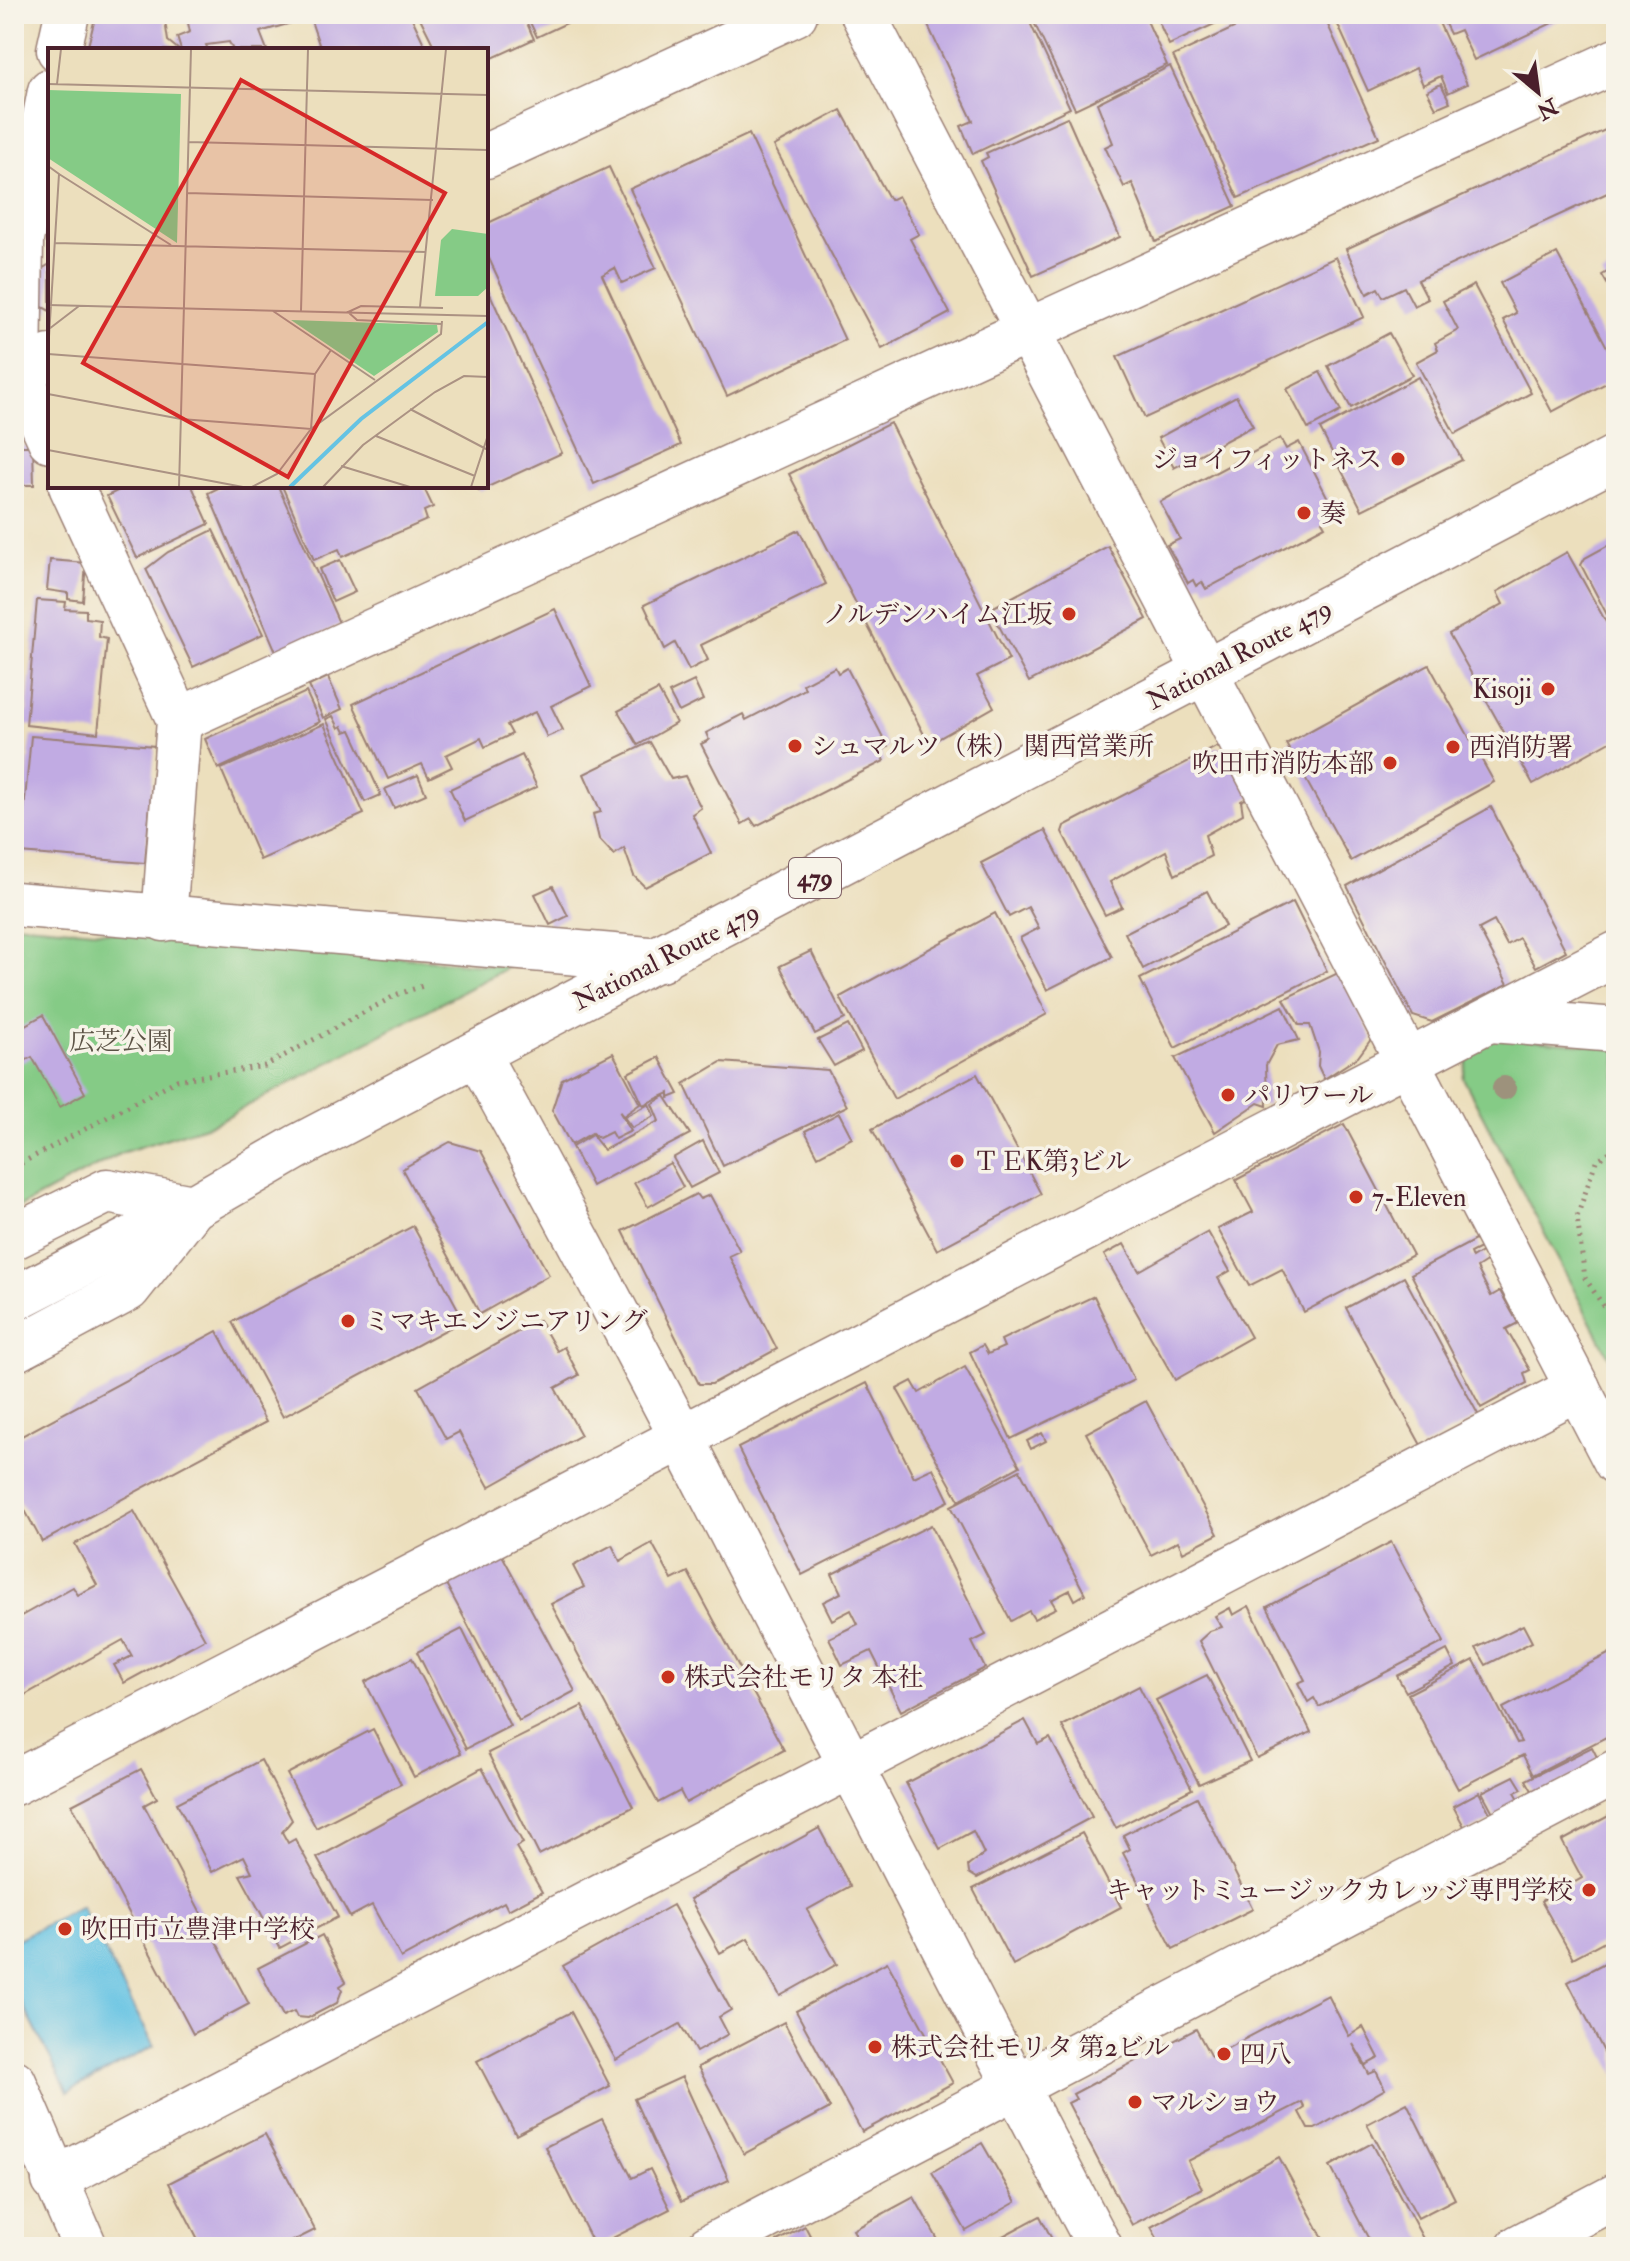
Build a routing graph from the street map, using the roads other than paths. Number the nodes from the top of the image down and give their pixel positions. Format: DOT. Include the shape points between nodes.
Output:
graph roads {
  1 [pos="67,14"];
  2 [pos="795,14"];
  3 [pos="863,14"];
  4 [pos="59,48"];
  5 [pos="1616,61"];
  6 [pos="48,101"];
  7 [pos="488,155"];
  8 [pos="1029,330"];
  9 [pos="28,371"];
  10 [pos="48,434"];
  11 [pos="1616,457"];
  12 [pos="72,488"];
  13 [pos="1203,673"];
  14 [pos="179,720"];
  15 [pos="14,904"];
  16 [pos="164,919"];
  17 [pos="1616,954"];
  18 [pos="660,960"];
  19 [pos="1491,1020"];
  20 [pos="1616,1030"];
  21 [pos="477,1054"];
  22 [pos="1406,1064"];
  23 [pos="193,1207"];
  24 [pos="14,1237"];
  25 [pos="14,1299"];
  26 [pos="14,1350"];
  27 [pos="1578,1388"];
  28 [pos="682,1435"];
  29 [pos="1616,1462"];
  30 [pos="848,1766"];
  31 [pos="1616,1772"];
  32 [pos="14,1783"];
  33 [pos="14,2082"];
  34 [pos="1016,2088"];
  35 [pos="54,2180"];
  36 [pos="1616,2196"];
  37 [pos="85,2247"];
  38 [pos="709,2247"];
  39 [pos="1100,2247"];
  40 [pos="1519,2247"];
  1 -- 4 [label="main road"];
  2 -- 7 [label="main road"];
  3 -- 8 [label="main road"];
  5 -- 8 [label="main road"];
  6 -- 9 [label="main road" via="21,240"];
  8 -- 13 [label="main road"];
  8 -- 14 [label="main road"];
  9 -- 10 [label="main road"];
  11 -- 13 [label="main road, National Route 479 / 479"];
  12 -- 14 [label="main road"];
  13 -- 18 [label="main road, National Route 479 / 479"];
  13 -- 22 [label="main road"];
  14 -- 16 [label="main road"];
  15 -- 16 [label="main road"];
  16 -- 18 [label="main road"];
  17 -- 19 [label="main road"];
  18 -- 21 [label="main road, National Route 479 / 479"];
  19 -- 20 [label="main road"];
  19 -- 22 [label="main road"];
  21 -- 23 [label="main road, National Route 479 / 479"];
  21 -- 28 [label="main road"];
  22 -- 27 [label="main road"];
  22 -- 28 [label="main road"];
  23 -- 24 [label="main road" via="107,1191"];
  23 -- 25 [label="main road, National Route 479 / 479"];
  23 -- 26 [label="main road" via="128,1289"];
  27 -- 29 [label="main road"];
  27 -- 30 [label="main road"];
  28 -- 30 [label="main road"];
  28 -- 32 [label="main road"];
  30 -- 34 [label="main road"];
  30 -- 35 [label="main road"];
  31 -- 34 [label="main road"];
  33 -- 35 [label="main road"];
  34 -- 38 [label="main road"];
  34 -- 39 [label="main road"];
  35 -- 37 [label="main road"];
  36 -- 40 [label="main road"];
}
